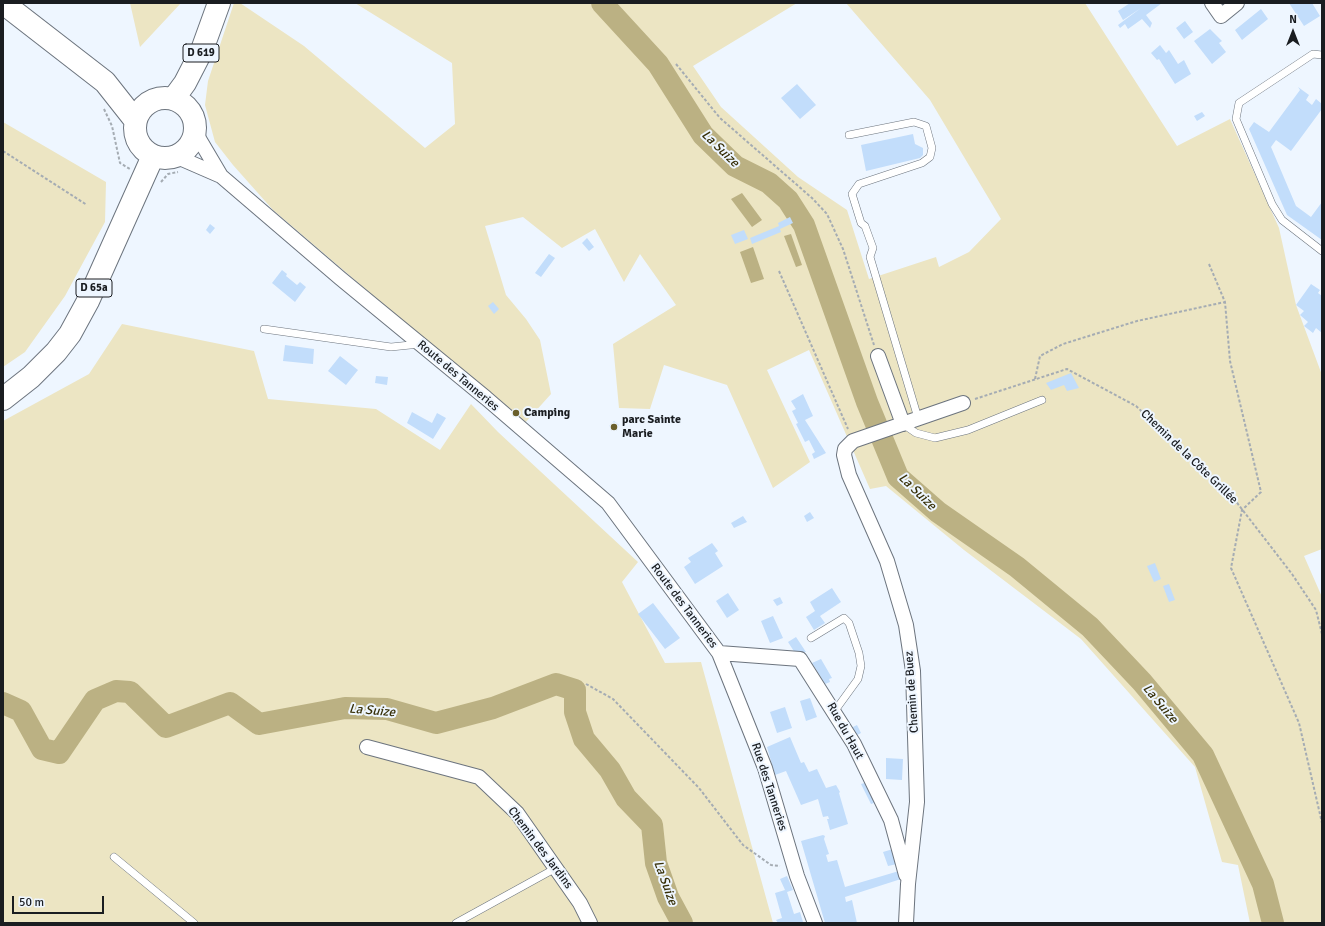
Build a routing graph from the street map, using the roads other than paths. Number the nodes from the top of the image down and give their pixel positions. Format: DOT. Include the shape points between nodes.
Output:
graph roads {
  1 [pos="3,3"];
  2 [pos="219,3"];
  3 [pos="1212,3"];
  4 [pos="1237,3"];
  5 [pos="1322,55"];
  6 [pos="106,82"];
  7 [pos="164,98"];
  8 [pos="135,120"];
  9 [pos="195,132"];
  10 [pos="849,135"];
  11 [pos="153,156"];
  12 [pos="175,156"];
  13 [pos="221,176"];
  14 [pos="1322,251"];
  15 [pos="264,329"];
  16 [pos="420,344"];
  17 [pos="878,356"];
  18 [pos="3,399"];
  19 [pos="1042,400"];
  20 [pos="963,403"];
  21 [pos="918,418"];
  22 [pos="903,424"];
  23 [pos="811,638"];
  24 [pos="719,653"];
  25 [pos="834,712"];
  26 [pos="367,747"];
  27 [pos="114,857"];
  28 [pos="556,868"];
  29 [pos="908,884"];
  30 [pos="194,923"];
  31 [pos="456,923"];
  32 [pos="590,923"];
  33 [pos="815,923"];
  34 [pos="906,923"];
  1 -- 6 [label="main road"];
  2 -- 7 [label="main road, D 619" via="202,50 185,83"];
  3 -- 4 [label="street" via="1221,16"];
  5 -- 14 [label="lane" via="1313,54 1240,103 1236,118 1272,204 1282,220"];
  6 -- 7 [label="main road"];
  6 -- 8 [label="main road"];
  7 -- 8 [label="main road" via="141,108"];
  7 -- 9 [label="main road" via="182,102 190,111"];
  8 -- 11 [label="main road" via="135,135 139,144"];
  9 -- 12 [label="main road" via="188,147"];
  9 -- 13 [label="street, Route des Tanneries"];
  10 -- 21 [label="lane" via="914,122 926,126 932,148 930,157 922,163 859,184 852,194 860,223 865,226 874,248 870,257"];
  11 -- 12 [label="main road"];
  11 -- 18 [label="main road, D 65a" via="88,301 70,334 36,372"];
  12 -- 13 [label="street, Route des Tanneries"];
  13 -- 16 [label="street, Route des Tanneries"];
  15 -- 16 [label="lane" via="391,347"];
  16 -- 24 [label="street, Route des Tanneries" via="608,503"];
  17 -- 22 [label="street"];
  19 -- 22 [label="lane" via="968,430 935,438 916,433"];
  20 -- 21 [label="street"];
  21 -- 22 [label="street"];
  22 -- 29 [label="street, Chemin de Buez" via="853,441 845,449 844,455 849,475 887,561 906,625 913,671 917,802"];
  23 -- 25 [label="lane" via="844,618 849,623 859,653 861,666 858,678"];
  24 -- 25 [label="street, Rue du Haut" via="800,659"];
  24 -- 33 [label="street, Rue des Tanneries" via="765,768 795,869"];
  25 -- 29 [label="street, Rue du Haut" via="854,744 891,820"];
  26 -- 28 [label="street, Chemin des Jardins" via="479,778 517,813"];
  27 -- 30 [label="lane"];
  28 -- 31 [label="lane"];
  28 -- 32 [label="street, Chemin des Jardins" via="580,903"];
  29 -- 34 [label="street, Chemin de Buez"];
}
